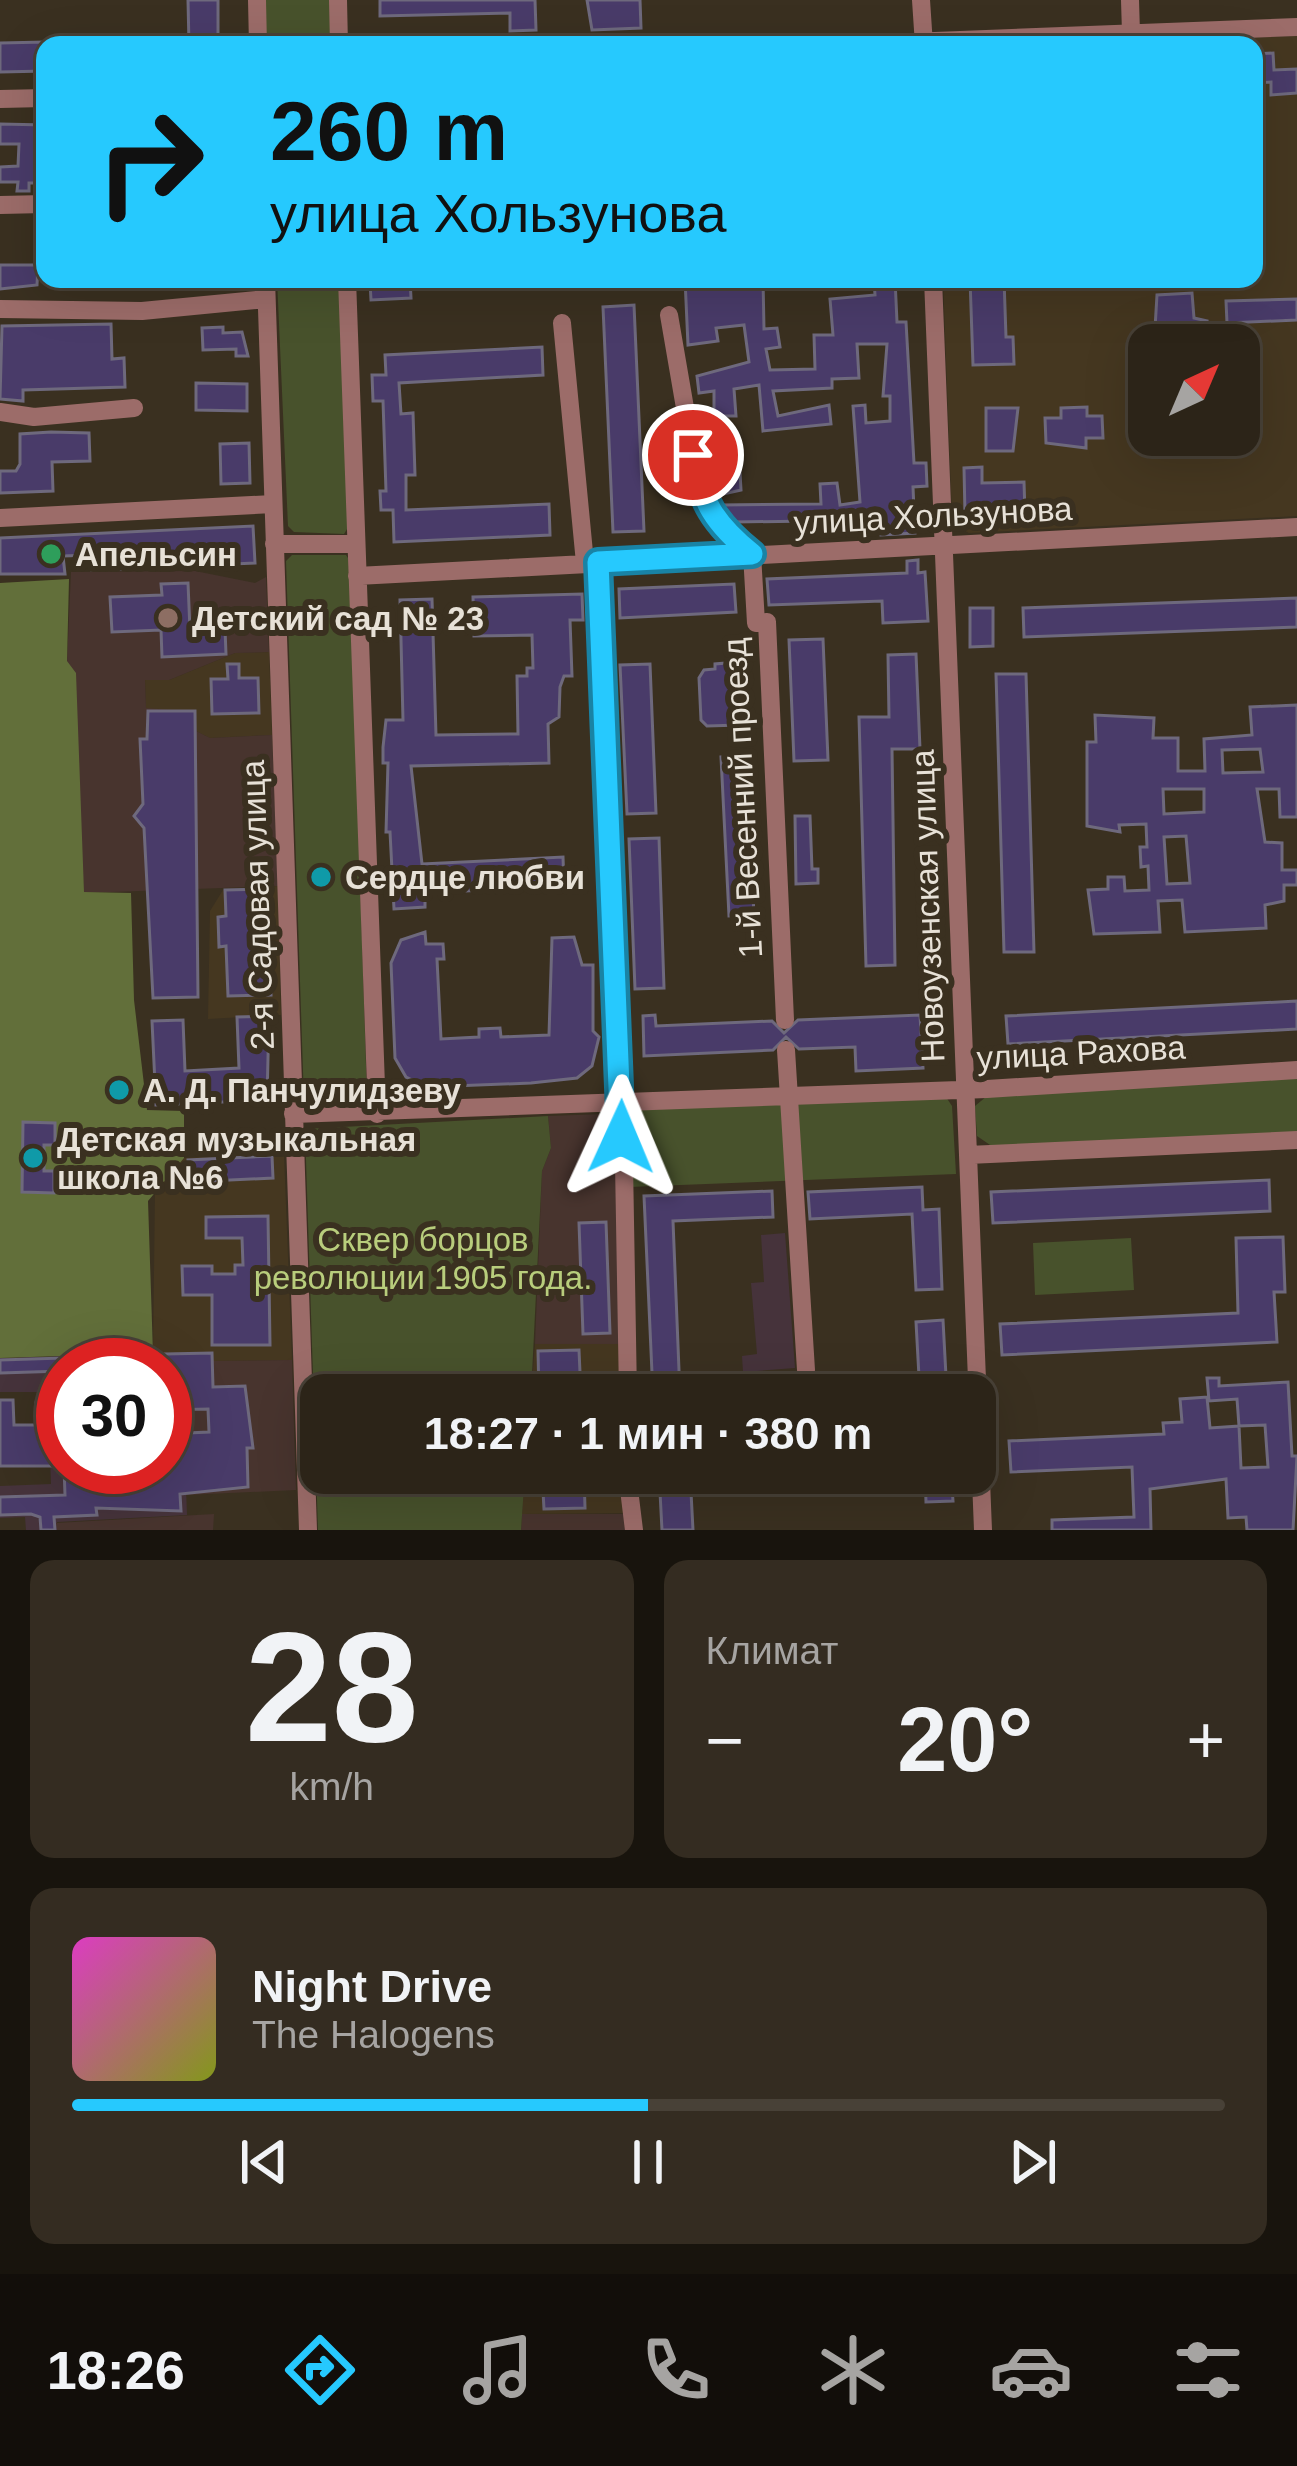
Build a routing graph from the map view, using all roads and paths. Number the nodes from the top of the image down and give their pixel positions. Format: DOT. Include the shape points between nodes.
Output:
graph roads {
  1 [pos="257,0"];
  2 [pos="338,0"];
  3 [pos="922,0"];
  4 [pos="1130,0"];
  5 [pos="1297,27"];
  6 [pos="1131,34"];
  7 [pos="258,36"];
  8 [pos="339,36"];
  9 [pos="924,36"];
  10 [pos="1085,36"];
  11 [pos="36,98"];
  12 [pos="0,99"];
  13 [pos="36,204"];
  14 [pos="0,205"];
  15 [pos="347,288"];
  16 [pos="933,288"];
  17 [pos="266,289"];
  18 [pos="0,309"];
  19 [pos="669,315"];
  20 [pos="562,323"];
  21 [pos="134,408"];
  22 [pos="0,412"];
  23 [pos="273,504"];
  24 [pos="0,518"];
  25 [pos="1297,526"];
  26 [pos="274,544"];
  27 [pos="356,544"];
  28 [pos="944,544"];
  29 [pos="752,554"];
  30 [pos="591,563"];
  31 [pos="358,576"];
  32 [pos="784,1020"];
  33 [pos="786,1050"];
  34 [pos="1297,1070"];
  35 [pos="963,1088"];
  36 [pos="789,1096"];
  37 [pos="623,1105"];
  38 [pos="293,1114"];
  39 [pos="377,1114"];
  40 [pos="1297,1140"];
  41 [pos="968,1155"];
  42 [pos="806,1370"];
  43 [pos="628,1374"];
  44 [pos="630,1494"];
  45 [pos="308,1530"];
  46 [pos="634,1530"];
  47 [pos="983,1530"];
  1 -- 7 [label="street"];
  2 -- 8 [label="street"];
  3 -- 9 [label="street"];
  4 -- 6 [label="street"];
  5 -- 6 [label="street"];
  6 -- 10 [label="street"];
  11 -- 12 [label="street"];
  13 -- 14 [label="street"];
  15 -- 27 [label="street"];
  16 -- 28 [label="street, Новоузенская улица"];
  17 -- 18 [label="street" via="142,311"];
  17 -- 23 [label="street, 2-я Садовая улица"];
  19 -- 29 [label="street" via="700,495 716,524"];
  20 -- 30 [label="street"];
  21 -- 22 [label="street" via="34,417"];
  23 -- 24 [label="street"];
  23 -- 26 [label="street, 2-я Садовая улица"];
  25 -- 28 [label="street, улица Хользунова"];
  26 -- 27 [label="street"];
  26 -- 38 [label="street, 2-я Садовая улица"];
  27 -- 31 [label="street"];
  28 -- 29 [label="street, улица Хользунова"];
  28 -- 35 [label="street, Новоузенская улица"];
  29 -- 30 [label="street, улица Хользунова"];
  29 -- 32 [label="street, 1-й Весенний проезд" via="756,623 767,622"];
  30 -- 31 [label="street, улица Хользунова"];
  30 -- 37 [label="street"];
  31 -- 39 [label="street"];
  33 -- 36 [label="street"];
  34 -- 35 [label="street, улица Рахова"];
  35 -- 36 [label="street, улица Рахова"];
  35 -- 41 [label="street, Новоузенская улица"];
  36 -- 37 [label="street, улица Рахова"];
  36 -- 42 [label="street"];
  37 -- 39 [label="street, улица Рахова"];
  37 -- 43 [label="street"];
  38 -- 39 [label="street, улица Рахова"];
  38 -- 45 [label="street, 2-я Садовая улица"];
  40 -- 41 [label="street"];
  41 -- 47 [label="street, Новоузенская улица"];
  44 -- 46 [label="street"];
}
